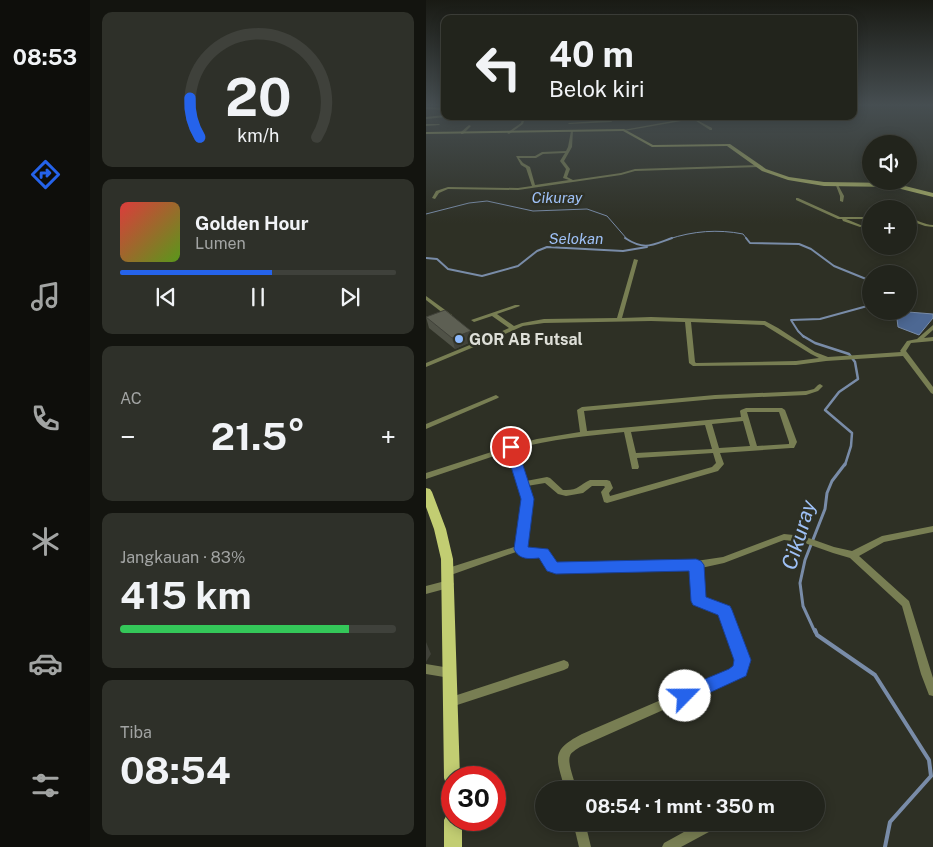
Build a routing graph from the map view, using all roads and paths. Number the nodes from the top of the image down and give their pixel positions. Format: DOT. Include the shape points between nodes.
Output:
graph roads {
  1 [pos="571,144"];
  2 [pos="649,144"];
  3 [pos="568,152"];
  4 [pos="758,166"];
  5 [pos="574,181"];
  6 [pos="836,184"];
  7 [pos="534,187"];
  8 [pos="933,195"];
  9 [pos="434,198"];
  10 [pos="797,199"];
  11 [pos="842,201"];
  12 [pos="842,218"];
  13 [pos="862,218"];
  14 [pos="917,220"];
  15 [pos="861,226"];
  16 [pos="933,226"];
  17 [pos="636,260"];
  18 [pos="426,298"];
  19 [pos="517,306"];
  20 [pos="493,314"];
  21 [pos="452,318"];
  22 [pos="474,320"];
  23 [pos="619,320"];
  24 [pos="688,320"];
  25 [pos="459,324"];
  26 [pos="933,327"];
  27 [pos="514,329"];
  28 [pos="933,339"];
  29 [pos="919,340"];
  30 [pos="482,343"];
  31 [pos="903,354"];
  32 [pos="827,359"];
  33 [pos="426,365"];
  34 [pos="820,386"];
  35 [pos="933,392"];
  36 [pos="496,397"];
  37 [pos="745,419"];
  38 [pos="708,423"];
  39 [pos="426,427"];
  40 [pos="627,430"];
  41 [pos="584,434"];
  42 [pos="511,447"];
  43 [pos="754,447"];
  44 [pos="716,450"];
  45 [pos="633,456"];
  46 [pos="635,467"];
  47 [pos="426,476"];
  48 [pos="523,484"];
  49 [pos="426,492"];
  50 [pos="933,529"];
  51 [pos="521,549"];
  52 [pos="853,555"];
  53 [pos="696,565"];
  54 [pos="448,578"];
  55 [pos="426,590"];
  56 [pos="564,665"];
  57 [pos="426,669"];
  58 [pos="450,673"];
  59 [pos="933,691"];
  60 [pos="450,702"];
  61 [pos="452,766"];
  62 [pos="569,781"];
  63 [pos="452,831"];
  64 [pos="581,831"];
  65 [pos="699,831"];
  66 [pos="453,847"];
  67 [pos="585,847"];
  68 [pos="668,847"];
  1 -- 3 [label="street"];
  2 -- 4 [label="street" via="728,145"];
  3 -- 5 [label="street" via="562,161 568,170 565,178"];
  3 -- 7 [label="street" via="517,157 528,167"];
  4 -- 5 [label="street" via="635,170"];
  4 -- 6 [label="street" via="788,178"];
  5 -- 7 [label="street"];
  6 -- 8 [label="street" via="893,185"];
  6 -- 11 [label="street"];
  7 -- 9 [label="street" via="448,188 437,192"];
  10 -- 12 [label="street"];
  12 -- 13 [label="street"];
  12 -- 15 [label="street"];
  14 -- 16 [label="street"];
  17 -- 23 [label="street"];
  18 -- 21 [label="street"];
  19 -- 20 [label="street"];
  20 -- 22 [label="street"];
  20 -- 27 [label="street"];
  23 -- 24 [label="street"];
  23 -- 27 [label="street" via="533,322"];
  24 -- 32 [label="street" via="765,323"];
  24 -- 32 [label="street" via="692,363 695,365 796,363"];
  25 -- 30 [label="street"];
  26 -- 29 [label="street"];
  27 -- 30 [label="street"];
  28 -- 29 [label="street"];
  29 -- 31 [label="street" via="907,343"];
  30 -- 33 [label="street"];
  31 -- 32 [label="street"];
  31 -- 35 [label="street"];
  34 -- 41 [label="street" via="806,393 724,396 582,409"];
  36 -- 39 [label="street"];
  37 -- 38 [label="street"];
  37 -- 43 [label="street"];
  37 -- 43 [label="street" via="742,413 746,410 778,408 784,411 793,444"];
  38 -- 40 [label="street"];
  38 -- 44 [label="street"];
  40 -- 41 [label="street"];
  40 -- 45 [label="street"];
  41 -- 42 [label="street"];
  42 -- 47 [label="street"];
  42 -- 48 [label="street"];
  43 -- 44 [label="street"];
  44 -- 45 [label="street"];
  44 -- 48 [label="street" via="720,464 715,469 607,500 606,483 590,483 580,491 566,493 547,480"];
  45 -- 46 [label="street"];
  48 -- 51 [label="street" via="528,505"];
  49 -- 54 [label="main road" via="440,528"];
  50 -- 52 [label="street" via="882,539"];
  51 -- 53 [label="street" via="528,554 543,553 556,568"];
  51 -- 54 [label="street" via="511,550"];
  52 -- 53 [label="street" via="803,538 784,537 738,556"];
  52 -- 59 [label="street" via="906,604"];
  53 -- 62 [label="street" via="699,601 725,610 742,660 740,671 586,738 566,750 563,756"];
  54 -- 55 [label="street"];
  54 -- 58 [label="main road"];
  56 -- 60 [label="street"];
  57 -- 58 [label="street"];
  58 -- 60 [label="main road"];
  60 -- 61 [label="main road"];
  63 -- 66 [label="main road"];
  64 -- 67 [label="street"];
  65 -- 68 [label="street"];
}
